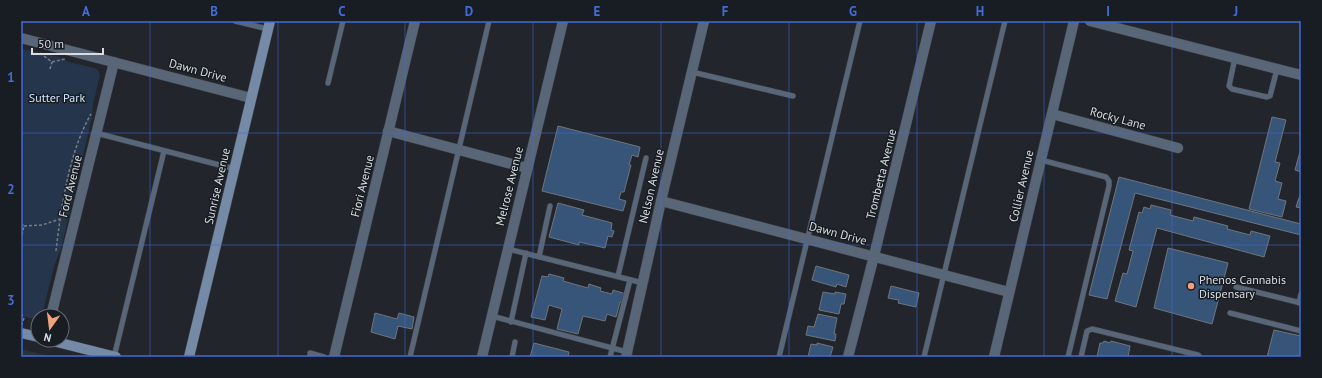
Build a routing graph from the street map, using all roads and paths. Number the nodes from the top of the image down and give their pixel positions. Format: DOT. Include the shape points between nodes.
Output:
graph roads {
  1 [pos="235,21"];
  2 [pos="343,21"];
  3 [pos="415,21"];
  4 [pos="489,21"];
  5 [pos="563,21"];
  6 [pos="704,21"];
  7 [pos="860,21"];
  8 [pos="931,21"];
  9 [pos="1005,21"];
  10 [pos="1074,21"];
  11 [pos="1090,21"];
  12 [pos="269,25"];
  13 [pos="21,38"];
  14 [pos="1235,58"];
  15 [pos="52,62"];
  16 [pos="114,62"];
  17 [pos="50,69"];
  18 [pos="1277,69"];
  19 [pos="692,72"];
  20 [pos="1301,75"];
  21 [pos="328,83"];
  22 [pos="793,96"];
  23 [pos="252,98"];
  24 [pos="1052,114"];
  25 [pos="100,115"];
  26 [pos="388,131"];
  27 [pos="96,133"];
  28 [pos="1178,148"];
  29 [pos="459,150"];
  30 [pos="164,151"];
  31 [pos="646,158"];
  32 [pos="1041,160"];
  33 [pos="527,168"];
  34 [pos="235,169"];
  35 [pos="661,201"];
  36 [pos="550,206"];
  37 [pos="60,218"];
  38 [pos="21,224"];
  39 [pos="24,226"];
  40 [pos="21,239"];
  41 [pos="808,239"];
  42 [pos="508,249"];
  43 [pos="526,253"];
  44 [pos="539,256"];
  45 [pos="874,256"];
  46 [pos="65,261"];
  47 [pos="943,274"];
  48 [pos="618,276"];
  49 [pos="630,280"];
  50 [pos="643,283"];
  51 [pos="1236,287"];
  52 [pos="1009,292"];
  53 [pos="1301,294"];
  54 [pos="1300,303"];
  55 [pos="54,308"];
  56 [pos="1230,313"];
  57 [pos="21,314"];
  58 [pos="492,316"];
  59 [pos="511,322"];
  60 [pos="21,330"];
  61 [pos="1301,330"];
  62 [pos="515,342"];
  63 [pos="70,345"];
  64 [pos="612,348"];
  65 [pos="627,355"];
  66 [pos="115,357"];
  67 [pos="189,357"];
  68 [pos="310,357"];
  69 [pos="324,357"];
  70 [pos="334,357"];
  71 [pos="410,357"];
  72 [pos="482,357"];
  73 [pos="512,357"];
  74 [pos="610,357"];
  75 [pos="779,357"];
  76 [pos="848,357"];
  77 [pos="924,357"];
  78 [pos="994,357"];
  79 [pos="1068,357"];
  80 [pos="1081,357"];
  81 [pos="1200,357"];
  1 -- 12 [label="lane"];
  2 -- 21 [label="lane"];
  3 -- 26 [label="street, Fiori Avenue"];
  4 -- 29 [label="lane"];
  5 -- 33 [label="street, Melrose Avenue"];
  6 -- 19 [label="street, Nelson Avenue"];
  7 -- 41 [label="lane"];
  8 -- 45 [label="street, Trombetta Avenue"];
  9 -- 47 [label="lane"];
  10 -- 24 [label="street, Collier Avenue"];
  11 -- 14 [label="street"];
  12 -- 23 [label="street, Sunrise Avenue"];
  13 -- 16 [label="street, Dawn Drive"];
  14 -- 18 [label="street"];
  14 -- 18 [label="lane" via="1229,86 1232,89 1270,96"];
  15 -- 17 [label="path"];
  16 -- 23 [label="street, Dawn Drive"];
  16 -- 25 [label="street, Ford Avenue"];
  18 -- 20 [label="street"];
  19 -- 22 [label="lane"];
  19 -- 35 [label="street, Nelson Avenue"];
  23 -- 34 [label="street, Sunrise Avenue"];
  24 -- 28 [label="street, Rocky Lane"];
  24 -- 32 [label="street, Collier Avenue"];
  25 -- 27 [label="street, Ford Avenue"];
  25 -- 37 [label="path" via="91,113 86,122 67,180"];
  26 -- 29 [label="street"];
  26 -- 70 [label="street, Fiori Avenue"];
  27 -- 30 [label="lane"];
  27 -- 46 [label="street, Ford Avenue"];
  29 -- 33 [label="street"];
  29 -- 71 [label="lane"];
  30 -- 34 [label="lane"];
  30 -- 66 [label="lane"];
  31 -- 48 [label="lane"];
  32 -- 52 [label="street, Collier Avenue"];
  32 -- 79 [label="lane" via="1106,177 1109,181"];
  33 -- 42 [label="street, Melrose Avenue"];
  34 -- 67 [label="street, Sunrise Avenue"];
  35 -- 41 [label="street, Dawn Drive"];
  35 -- 50 [label="street, Nelson Avenue"];
  36 -- 44 [label="lane"];
  37 -- 39 [label="path" via="42,225"];
  37 -- 46 [label="path" via="57,260"];
  38 -- 39 [label="path"];
  39 -- 40 [label="path"];
  41 -- 45 [label="street, Dawn Drive"];
  41 -- 75 [label="lane"];
  42 -- 43 [label="lane"];
  42 -- 58 [label="street, Melrose Avenue"];
  43 -- 44 [label="lane"];
  43 -- 59 [label="lane"];
  44 -- 48 [label="lane"];
  45 -- 47 [label="street, Dawn Drive"];
  45 -- 76 [label="street, Trombetta Avenue"];
  46 -- 55 [label="street, Ford Avenue"];
  47 -- 52 [label="street, Dawn Drive"];
  47 -- 77 [label="lane"];
  48 -- 49 [label="lane"];
  49 -- 50 [label="lane"];
  49 -- 64 [label="lane"];
  50 -- 65 [label="street, Nelson Avenue"];
  51 -- 54 [label="lane"];
  52 -- 78 [label="street, Collier Avenue"];
  53 -- 54 [label="lane"];
  56 -- 61 [label="lane"];
  57 -- 60 [label="path" via="24,318"];
  58 -- 59 [label="lane"];
  58 -- 72 [label="street, Melrose Avenue"];
  59 -- 64 [label="lane"];
  62 -- 73 [label="lane"];
  63 -- 66 [label="street"];
  64 -- 65 [label="lane"];
  64 -- 74 [label="lane"];
  68 -- 69 [label="lane" via="310,353"];
  80 -- 81 [label="lane" via="1086,332 1092,329"];
}
